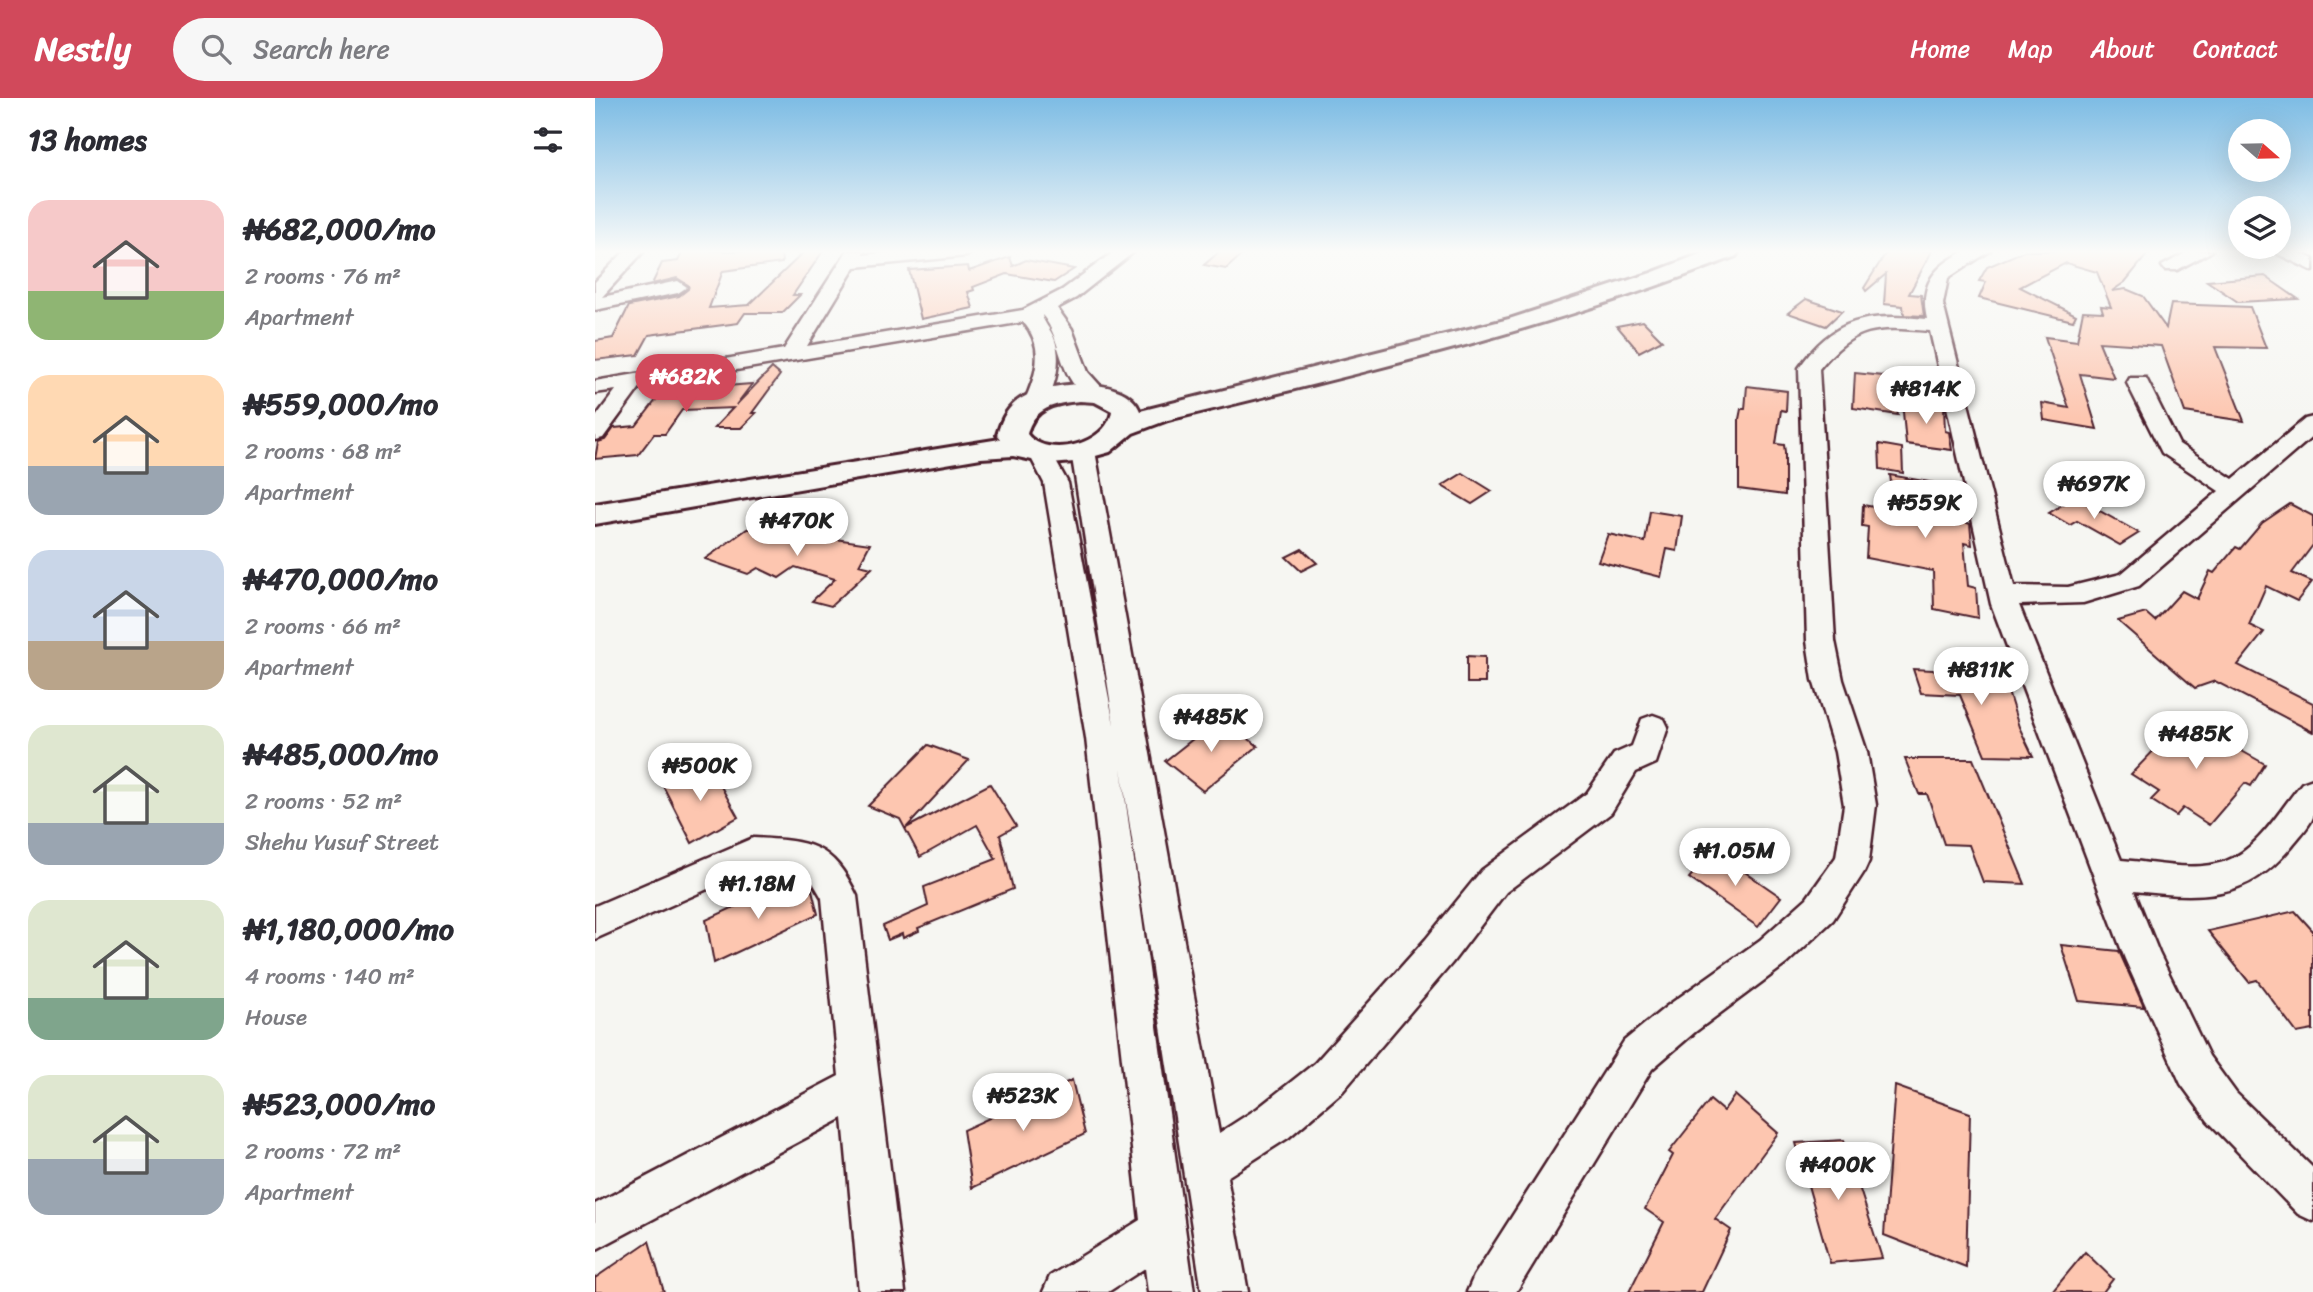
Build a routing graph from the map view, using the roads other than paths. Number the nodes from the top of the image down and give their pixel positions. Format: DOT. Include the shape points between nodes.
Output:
graph roads {
  1 [pos="821,307"];
  2 [pos="1043,307"];
  3 [pos="1513,307"];
  4 [pos="1567,307"];
  5 [pos="1935,307"];
  6 [pos="1037,311"];
  7 [pos="1938,326"];
  8 [pos="791,355"];
  9 [pos="634,380"];
  10 [pos="2138,383"];
  11 [pos="595,387"];
  12 [pos="1103,394"];
  13 [pos="1028,409"];
  14 [pos="2313,424"];
  15 [pos="1123,427"];
  16 [pos="595,433"];
  17 [pos="1031,451"];
  18 [pos="1083,451"];
  19 [pos="2235,491"];
  20 [pos="595,495"];
  21 [pos="595,514"];
  22 [pos="2003,594"];
  23 [pos="1653,727"];
  24 [pos="2313,792"];
  25 [pos="2110,874"];
  26 [pos="595,923"];
  27 [pos="860,1087"];
  28 [pos="1202,1168"];
  29 [pos="2313,1199"];
  30 [pos="595,1228"];
  31 [pos="1164,1230"];
  32 [pos="882,1292"];
  33 [pos="1066,1292"];
  34 [pos="1171,1292"];
  35 [pos="1224,1292"];
  36 [pos="1490,1292"];
  1 -- 8 [label="street"];
  2 -- 6 [label="street"];
  3 -- 12 [label="main road" via="1195,387 1143,395"];
  4 -- 15 [label="main road" via="1449,343 1158,414"];
  5 -- 7 [label="street"];
  6 -- 8 [label="street"];
  6 -- 12 [label="street" via="1063,325 1077,376"];
  6 -- 13 [label="street" via="1046,335 1048,374"];
  7 -- 22 [label="street"];
  7 -- 36 [label="street" via="1868,321 1850,327 1809,368 1821,641 1851,752 1860,805 1852,861 1820,909 1792,935 1638,1055"];
  8 -- 9 [label="street"];
  9 -- 11 [label="street"];
  9 -- 16 [label="street"];
  10 -- 19 [label="street" via="2170,448"];
  12 -- 13 [label="main road" via="1064,394"];
  12 -- 15 [label="main road" via="1126,409"];
  13 -- 17 [label="main road" via="1012,428 1016,442"];
  13 -- 20 [label="main road" via="983,427 921,440"];
  14 -- 19 [label="street"];
  15 -- 18 [label="main road" via="1109,440"];
  17 -- 18 [label="main road" via="1064,455"];
  17 -- 21 [label="main road" via="969,451"];
  17 -- 31 [label="street" via="1056,483 1101,738"];
  18 -- 28 [label="street"];
  19 -- 22 [label="street" via="2130,580 2100,593 2071,597"];
  22 -- 25 [label="street"];
  23 -- 28 [label="street" via="1645,754 1625,763 1599,803 1494,881 1329,1077 1273,1123"];
  24 -- 25 [label="street" via="2269,848 2235,873 2194,880"];
  25 -- 29 [label="street" via="2143,959 2195,1070 2222,1107"];
  26 -- 27 [label="street" via="753,853 797,855 824,870 839,896"];
  27 -- 30 [label="street"];
  27 -- 32 [label="street"];
  28 -- 35 [label="street"];
  31 -- 33 [label="street"];
  31 -- 34 [label="street"];
}
